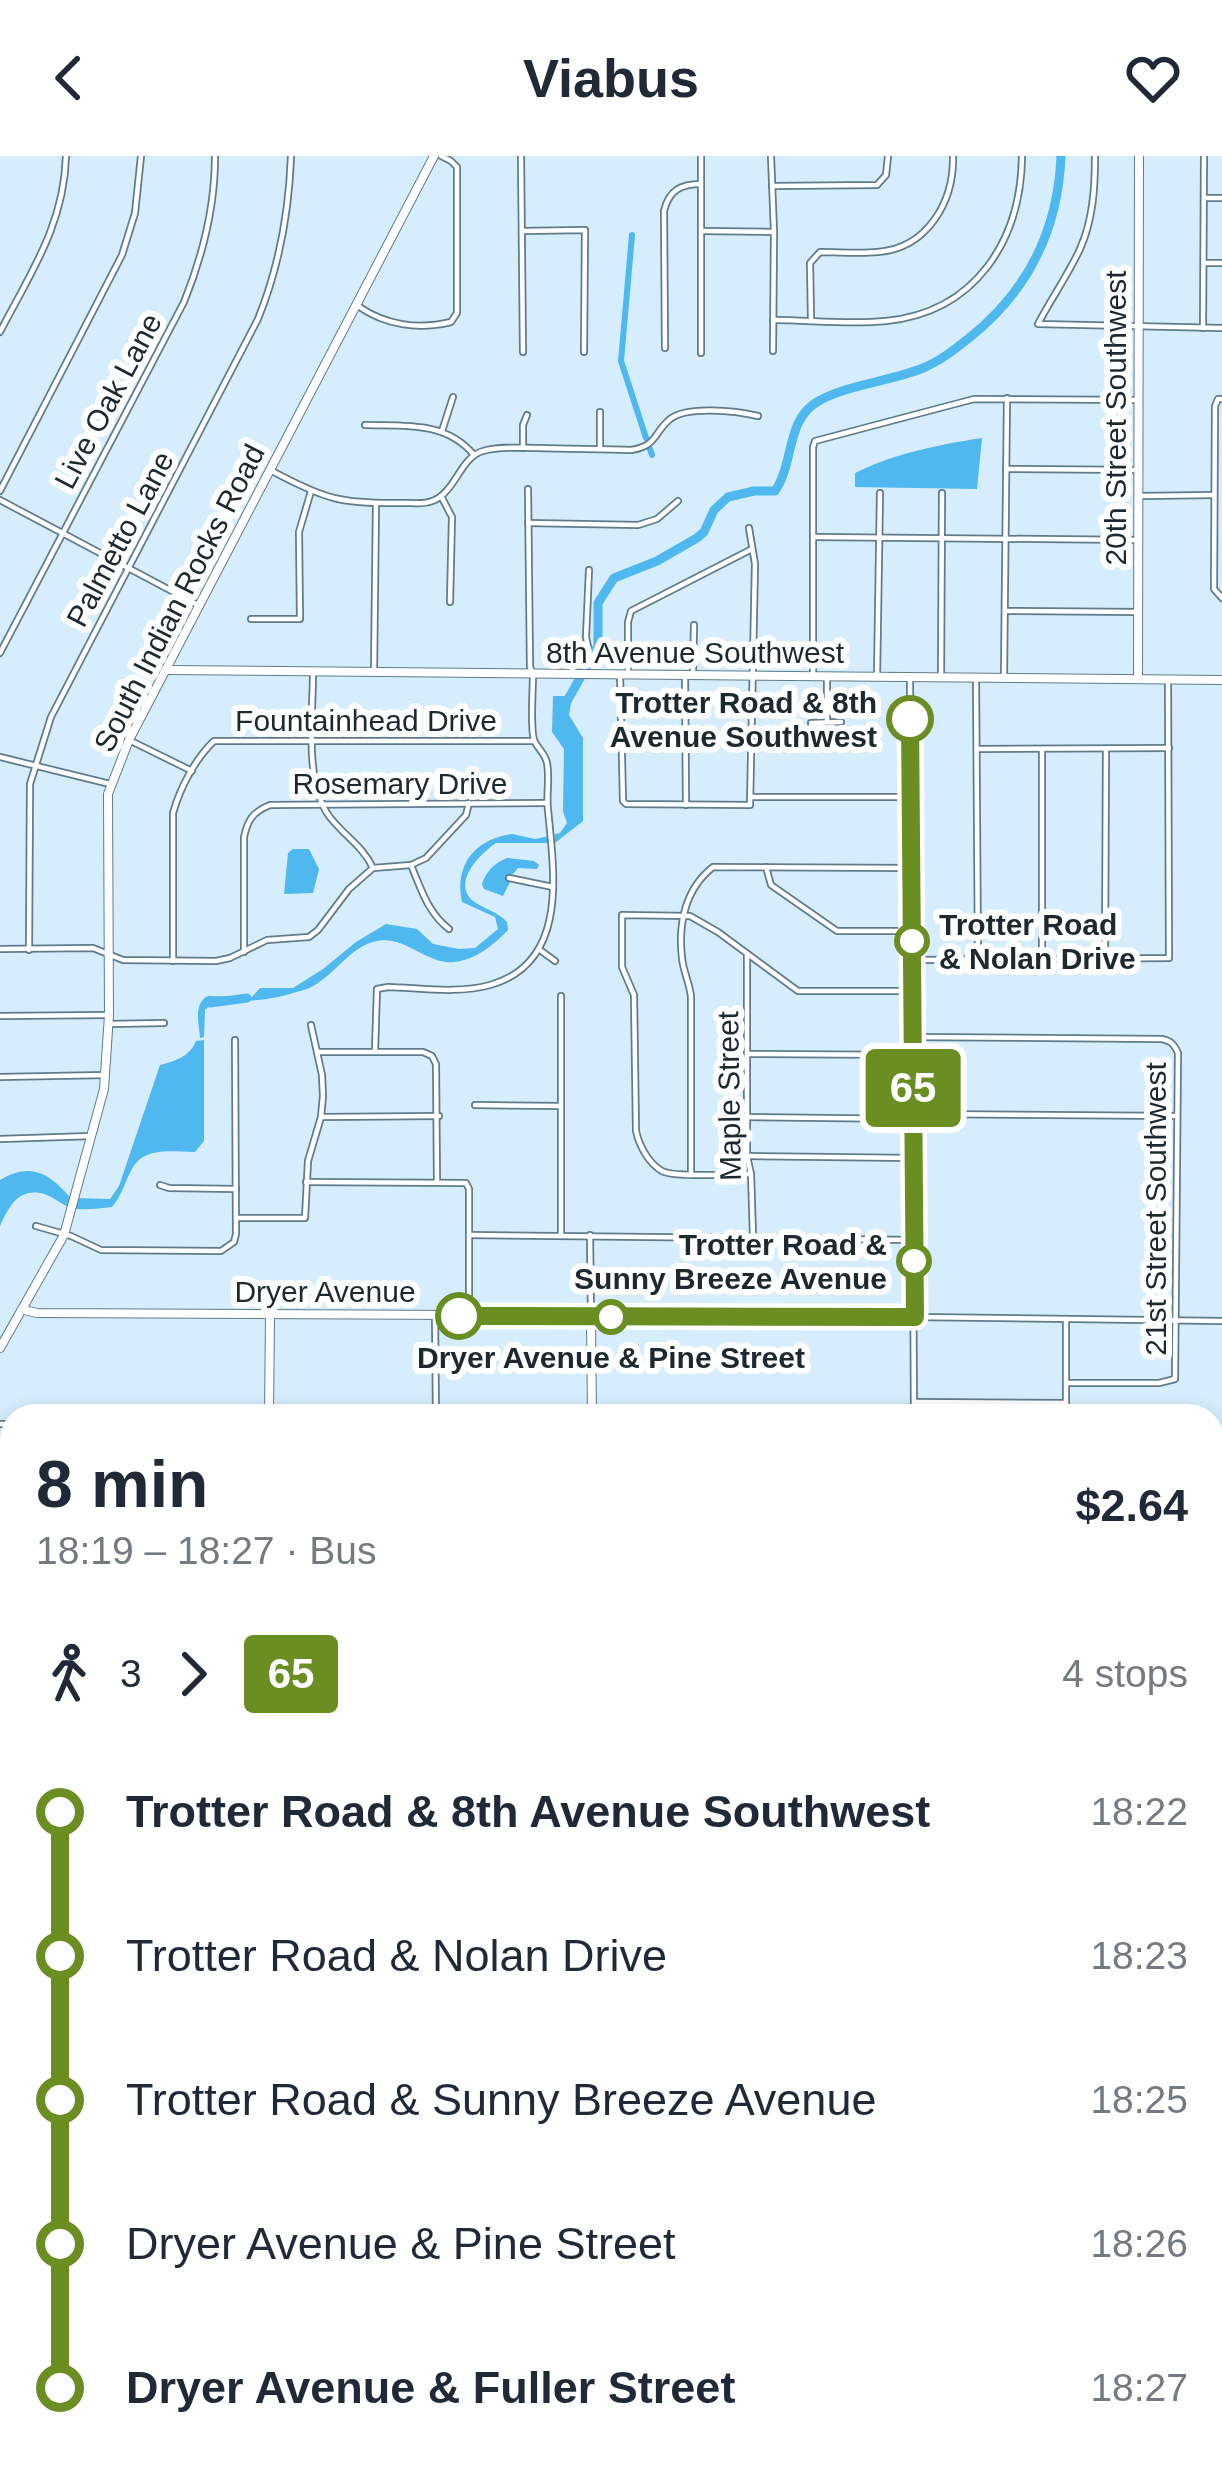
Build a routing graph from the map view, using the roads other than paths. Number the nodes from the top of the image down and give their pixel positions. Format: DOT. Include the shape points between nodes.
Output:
graph roads {
  1 [pos="66,156"];
  2 [pos="141,156"];
  3 [pos="215,156"];
  4 [pos="292,156"];
  5 [pos="437,156"];
  6 [pos="521,156"];
  7 [pos="701,156"];
  8 [pos="771,156"];
  9 [pos="888,156"];
  10 [pos="953,156"];
  11 [pos="1022,156"];
  12 [pos="1095,156"];
  13 [pos="1138,156"];
  14 [pos="1204,156"];
  15 [pos="701,184"];
  16 [pos="772,186"];
  17 [pos="1204,198"];
  18 [pos="1222,198"];
  19 [pos="522,231"];
  20 [pos="701,231"];
  21 [pos="774,232"];
  22 [pos="1203,263"];
  23 [pos="1222,263"];
  24 [pos="358,306"];
  25 [pos="773,320"];
  26 [pos="811,320"];
  27 [pos="1139,328"];
  28 [pos="1204,328"];
  29 [pos="1222,328"];
  30 [pos="0,332"];
  31 [pos="665,348"];
  32 [pos="773,351"];
  33 [pos="523,352"];
  34 [pos="584,352"];
  35 [pos="701,353"];
  36 [pos="453,397"];
  37 [pos="1006,398"];
  38 [pos="1220,399"];
  39 [pos="1139,400"];
  40 [pos="600,412"];
  41 [pos="527,415"];
  42 [pos="758,416"];
  43 [pos="365,425"];
  44 [pos="442,431"];
  45 [pos="523,448"];
  46 [pos="600,449"];
  47 [pos="473,455"];
  48 [pos="1005,469"];
  49 [pos="1138,470"];
  50 [pos="272,471"];
  51 [pos="528,489"];
  52 [pos="0,491"];
  53 [pos="311,491"];
  54 [pos="880,493"];
  55 [pos="942,494"];
  56 [pos="1214,495"];
  57 [pos="441,496"];
  58 [pos="1139,496"];
  59 [pos="0,500"];
  60 [pos="678,501"];
  61 [pos="376,504"];
  62 [pos="528,523"];
  63 [pos="749,528"];
  64 [pos="62,534"];
  65 [pos="813,537"];
  66 [pos="879,538"];
  67 [pos="942,538"];
  68 [pos="1006,539"];
  69 [pos="1139,540"];
  70 [pos="752,549"];
  71 [pos="128,569"];
  72 [pos="589,570"];
  73 [pos="1222,598"];
  74 [pos="450,602"];
  75 [pos="200,606"];
  76 [pos="1006,611"];
  77 [pos="1138,612"];
  78 [pos="250,619"];
  79 [pos="694,625"];
  80 [pos="0,652"];
  81 [pos="167,670"];
  82 [pos="313,672"];
  83 [pos="374,673"];
  84 [pos="533,674"];
  85 [pos="570,675"];
  86 [pos="624,675"];
  87 [pos="689,676"];
  88 [pos="751,676"];
  89 [pos="813,677"];
  90 [pos="827,677"];
  91 [pos="878,677"];
  92 [pos="910,677"];
  93 [pos="941,678"];
  94 [pos="976,678"];
  95 [pos="1004,678"];
  96 [pos="1138,679"];
  97 [pos="1168,680"];
  98 [pos="1222,680"];
  99 [pos="827,722"];
  100 [pos="841,722"];
  101 [pos="811,723"];
  102 [pos="130,740"];
  103 [pos="313,741"];
  104 [pos="534,741"];
  105 [pos="978,748"];
  106 [pos="1169,748"];
  107 [pos="1042,750"];
  108 [pos="1106,750"];
  109 [pos="0,758"];
  110 [pos="34,766"];
  111 [pos="192,771"];
  112 [pos="110,784"];
  113 [pos="750,797"];
  114 [pos="911,797"];
  115 [pos="547,802"];
  116 [pos="469,803"];
  117 [pos="322,804"];
  118 [pos="686,805"];
  119 [pos="411,866"];
  120 [pos="765,866"];
  121 [pos="373,868"];
  122 [pos="911,868"];
  123 [pos="509,878"];
  124 [pos="553,887"];
  125 [pos="683,914"];
  126 [pos="449,929"];
  127 [pos="912,931"];
  128 [pos="0,950"];
  129 [pos="28,950"];
  130 [pos="539,950"];
  131 [pos="244,952"];
  132 [pos="747,955"];
  133 [pos="109,956"];
  134 [pos="978,958"];
  135 [pos="1042,958"];
  136 [pos="1105,959"];
  137 [pos="912,960"];
  138 [pos="173,961"];
  139 [pos="555,961"];
  140 [pos="379,980"];
  141 [pos="380,988"];
  142 [pos="912,992"];
  143 [pos="561,997"];
  144 [pos="0,1016"];
  145 [pos="109,1019"];
  146 [pos="164,1023"];
  147 [pos="311,1025"];
  148 [pos="913,1037"];
  149 [pos="235,1040"];
  150 [pos="317,1052"];
  151 [pos="376,1052"];
  152 [pos="747,1054"];
  153 [pos="913,1055"];
  154 [pos="106,1075"];
  155 [pos="0,1077"];
  156 [pos="475,1106"];
  157 [pos="560,1106"];
  158 [pos="439,1116"];
  159 [pos="1177,1116"];
  160 [pos="320,1117"];
  161 [pos="747,1117"];
  162 [pos="913,1119"];
  163 [pos="92,1136"];
  164 [pos="0,1139"];
  165 [pos="747,1156"];
  166 [pos="914,1158"];
  167 [pos="692,1173"];
  168 [pos="751,1174"];
  169 [pos="306,1182"];
  170 [pos="437,1182"];
  171 [pos="160,1185"];
  172 [pos="236,1189"];
  173 [pos="236,1218"];
  174 [pos="36,1226"];
  175 [pos="64,1235"];
  176 [pos="469,1235"];
  177 [pos="561,1235"];
  178 [pos="590,1235"];
  179 [pos="753,1237"];
  180 [pos="914,1240"];
  181 [pos="24,1310"];
  182 [pos="270,1315"];
  183 [pos="436,1316"];
  184 [pos="470,1316"];
  185 [pos="591,1317"];
  186 [pos="915,1317"];
  187 [pos="1066,1319"];
  188 [pos="1176,1321"];
  189 [pos="1222,1321"];
  190 [pos="0,1348"];
  191 [pos="1066,1383"];
  192 [pos="914,1402"];
  193 [pos="1066,1403"];
  194 [pos="268,1404"];
  195 [pos="436,1404"];
  196 [pos="592,1404"];
  1 -- 30 [label="street" via="54,229"];
  2 -- 52 [label="street" via="122,255"];
  3 -- 64 [label="street, Live Oak Lane" via="195,276"];
  4 -- 71 [label="street, Palmetto Lane" via="268,295"];
  5 -- 24 [label="street, South Indian Rocks Road"];
  5 -- 24 [label="street" via="457,167 457,313 440,325 391,324"];
  6 -- 19 [label="street"];
  7 -- 15 [label="street"];
  8 -- 16 [label="street"];
  9 -- 16 [label="street" via="877,185"];
  10 -- 26 [label="street" via="949,196 920,236 884,251 813,256"];
  11 -- 26 [label="street" via="1021,187 1000,250 958,294 905,318"];
  12 -- 27 [label="street" via="1088,229 1038,324"];
  13 -- 27 [label="street, 20th Street Southwest"];
  14 -- 17 [label="street"];
  15 -- 20 [label="street"];
  15 -- 31 [label="street" via="678,188 664,211"];
  16 -- 21 [label="street"];
  17 -- 18 [label="street"];
  17 -- 22 [label="street"];
  19 -- 33 [label="street"];
  19 -- 34 [label="street" via="585,230"];
  20 -- 21 [label="street"];
  20 -- 35 [label="street"];
  21 -- 25 [label="street"];
  22 -- 23 [label="street"];
  22 -- 28 [label="street"];
  24 -- 50 [label="street, South Indian Rocks Road"];
  25 -- 26 [label="street"];
  25 -- 32 [label="street"];
  27 -- 28 [label="street"];
  27 -- 39 [label="street, 20th Street Southwest"];
  28 -- 29 [label="street"];
  36 -- 44 [label="street"];
  37 -- 39 [label="street"];
  37 -- 48 [label="street"];
  37 -- 65 [label="street" via="974,399 815,441"];
  38 -- 56 [label="street"];
  39 -- 49 [label="street, 20th Street Southwest"];
  40 -- 46 [label="street"];
  41 -- 45 [label="street"];
  42 -- 46 [label="street" via="686,412 645,446"];
  43 -- 44 [label="street"];
  44 -- 47 [label="street"];
  45 -- 46 [label="street"];
  45 -- 47 [label="street"];
  47 -- 57 [label="street"];
  48 -- 49 [label="street"];
  48 -- 68 [label="street"];
  49 -- 58 [label="street, 20th Street Southwest"];
  50 -- 53 [label="street"];
  50 -- 75 [label="street, South Indian Rocks Road"];
  51 -- 62 [label="street"];
  53 -- 61 [label="street"];
  53 -- 78 [label="street" via="299,532 300,619"];
  54 -- 66 [label="street"];
  55 -- 67 [label="street"];
  56 -- 58 [label="street"];
  56 -- 73 [label="street" via="1214,589"];
  57 -- 61 [label="street"];
  57 -- 74 [label="street" via="452,518"];
  58 -- 69 [label="street, 20th Street Southwest"];
  59 -- 64 [label="street"];
  60 -- 62 [label="street" via="638,525"];
  61 -- 83 [label="street"];
  62 -- 84 [label="street"];
  63 -- 70 [label="street"];
  64 -- 71 [label="street"];
  64 -- 80 [label="street, Live Oak Lane"];
  65 -- 66 [label="street"];
  65 -- 89 [label="street"];
  66 -- 67 [label="street"];
  66 -- 91 [label="street"];
  67 -- 68 [label="street"];
  67 -- 93 [label="street"];
  68 -- 69 [label="street"];
  68 -- 76 [label="street"];
  69 -- 77 [label="street, 20th Street Southwest"];
  70 -- 86 [label="street" via="631,611"];
  70 -- 88 [label="street"];
  71 -- 75 [label="street"];
  71 -- 110 [label="street, Palmetto Lane"];
  72 -- 85 [label="street" via="588,647"];
  75 -- 81 [label="street, South Indian Rocks Road"];
  76 -- 77 [label="street"];
  76 -- 95 [label="street"];
  77 -- 96 [label="street, 20th Street Southwest"];
  79 -- 87 [label="street"];
  81 -- 82 [label="street, 8th Avenue Southwest"];
  81 -- 102 [label="street, South Indian Rocks Road"];
  82 -- 83 [label="street, 8th Avenue Southwest"];
  82 -- 103 [label="street"];
  83 -- 84 [label="street, 8th Avenue Southwest"];
  84 -- 85 [label="street, 8th Avenue Southwest"];
  84 -- 104 [label="street"];
  85 -- 86 [label="street, 8th Avenue Southwest"];
  86 -- 87 [label="street, 8th Avenue Southwest"];
  86 -- 118 [label="street" via="623,801"];
  87 -- 88 [label="street, 8th Avenue Southwest"];
  87 -- 118 [label="street"];
  88 -- 89 [label="street, 8th Avenue Southwest"];
  88 -- 113 [label="street"];
  89 -- 90 [label="street, 8th Avenue Southwest"];
  90 -- 91 [label="street, 8th Avenue Southwest"];
  90 -- 99 [label="street"];
  91 -- 92 [label="street, 8th Avenue Southwest"];
  92 -- 93 [label="street, 8th Avenue Southwest"];
  92 -- 114 [label="street"];
  93 -- 94 [label="street, 8th Avenue Southwest"];
  94 -- 95 [label="street, 8th Avenue Southwest"];
  94 -- 105 [label="street"];
  95 -- 96 [label="street, 8th Avenue Southwest"];
  96 -- 97 [label="street, 8th Avenue Southwest"];
  97 -- 98 [label="street, 8th Avenue Southwest"];
  97 -- 106 [label="street"];
  99 -- 100 [label="street"];
  99 -- 101 [label="street"];
  102 -- 111 [label="street"];
  102 -- 112 [label="street, South Indian Rocks Road"];
  103 -- 104 [label="street, Fountainhead Drive"];
  103 -- 111 [label="street, Fountainhead Drive" via="220,740"];
  103 -- 117 [label="street"];
  104 -- 115 [label="street" via="547,760"];
  105 -- 107 [label="street"];
  105 -- 134 [label="street"];
  106 -- 108 [label="street"];
  106 -- 136 [label="street" via="1169,958"];
  107 -- 108 [label="street"];
  107 -- 135 [label="street"];
  108 -- 136 [label="street"];
  109 -- 110 [label="street"];
  110 -- 112 [label="street"];
  110 -- 129 [label="street, Palmetto Lane"];
  111 -- 138 [label="street" via="173,813"];
  112 -- 133 [label="street, South Indian Rocks Road"];
  113 -- 114 [label="street"];
  113 -- 118 [label="street" via="750,805"];
  114 -- 122 [label="street"];
  115 -- 116 [label="street, Rosemary Drive"];
  115 -- 124 [label="street"];
  116 -- 117 [label="street, Rosemary Drive"];
  116 -- 119 [label="street"];
  117 -- 121 [label="street"];
  117 -- 131 [label="street, Rosemary Drive" via="270,805 250,818"];
  119 -- 121 [label="street"];
  119 -- 126 [label="street"];
  120 -- 122 [label="street"];
  120 -- 125 [label="street" via="713,867"];
  120 -- 127 [label="street" via="771,884 837,931"];
  121 -- 131 [label="street" via="309,937 267,940"];
  122 -- 127 [label="street"];
  123 -- 124 [label="street"];
  124 -- 130 [label="street"];
  125 -- 132 [label="street"];
  125 -- 167 [label="street" via="682,963 692,997"];
  125 -- 167 [label="street" via="622,915 622,967 634,995 639,1146 666,1174"];
  127 -- 137 [label="street"];
  128 -- 129 [label="street"];
  129 -- 133 [label="street" via="93,948"];
  130 -- 139 [label="street"];
  130 -- 141 [label="street" via="488,986"];
  131 -- 138 [label="street"];
  132 -- 142 [label="street" via="798,991"];
  132 -- 152 [label="street, Maple Street"];
  133 -- 138 [label="street"];
  133 -- 145 [label="street, South Indian Rocks Road"];
  134 -- 135 [label="street"];
  134 -- 137 [label="street"];
  135 -- 136 [label="street"];
  137 -- 142 [label="street"];
  140 -- 141 [label="street"];
  141 -- 151 [label="street"];
  142 -- 148 [label="street"];
  143 -- 157 [label="street"];
  144 -- 145 [label="street"];
  145 -- 146 [label="street"];
  145 -- 154 [label="street, South Indian Rocks Road"];
  147 -- 150 [label="street"];
  148 -- 153 [label="street"];
  148 -- 159 [label="street, 21st Street Southwest" via="1162,1039 1178,1052"];
  149 -- 172 [label="street"];
  150 -- 151 [label="street"];
  150 -- 160 [label="street"];
  151 -- 158 [label="street" via="432,1056"];
  152 -- 153 [label="street"];
  152 -- 161 [label="street, Maple Street"];
  153 -- 162 [label="street"];
  154 -- 155 [label="street"];
  154 -- 163 [label="street, South Indian Rocks Road"];
  156 -- 157 [label="street"];
  157 -- 177 [label="street"];
  158 -- 160 [label="street"];
  158 -- 170 [label="street"];
  159 -- 162 [label="street"];
  159 -- 188 [label="street, 21st Street Southwest"];
  160 -- 169 [label="street"];
  161 -- 162 [label="street"];
  161 -- 165 [label="street, Maple Street"];
  162 -- 166 [label="street"];
  163 -- 164 [label="street"];
  163 -- 175 [label="street, South Indian Rocks Road"];
  165 -- 166 [label="street"];
  165 -- 168 [label="street, Maple Street"];
  166 -- 180 [label="street"];
  167 -- 168 [label="street"];
  168 -- 179 [label="street, Maple Street"];
  169 -- 170 [label="street"];
  169 -- 173 [label="street" via="305,1218"];
  170 -- 176 [label="street" via="466,1183"];
  171 -- 172 [label="street"];
  172 -- 173 [label="street"];
  173 -- 175 [label="street" via="234,1242 220,1251 101,1250"];
  174 -- 175 [label="street"];
  175 -- 181 [label="street, South Indian Rocks Road"];
  176 -- 177 [label="street"];
  176 -- 184 [label="street"];
  177 -- 178 [label="street"];
  178 -- 179 [label="street"];
  178 -- 185 [label="street"];
  179 -- 180 [label="street"];
  180 -- 186 [label="street"];
  181 -- 182 [label="street, Dryer Avenue"];
  181 -- 190 [label="street, South Indian Rocks Road"];
  182 -- 183 [label="street, Dryer Avenue"];
  182 -- 194 [label="street"];
  183 -- 184 [label="street, Dryer Avenue"];
  183 -- 195 [label="street"];
  184 -- 185 [label="street, Dryer Avenue"];
  185 -- 186 [label="street, Dryer Avenue"];
  185 -- 196 [label="street"];
  186 -- 187 [label="street"];
  186 -- 192 [label="street"];
  187 -- 188 [label="street"];
  187 -- 191 [label="street"];
  188 -- 189 [label="street"];
  188 -- 191 [label="street, 21st Street Southwest" via="1175,1379"];
  191 -- 193 [label="street"];
  192 -- 193 [label="street"];
}
